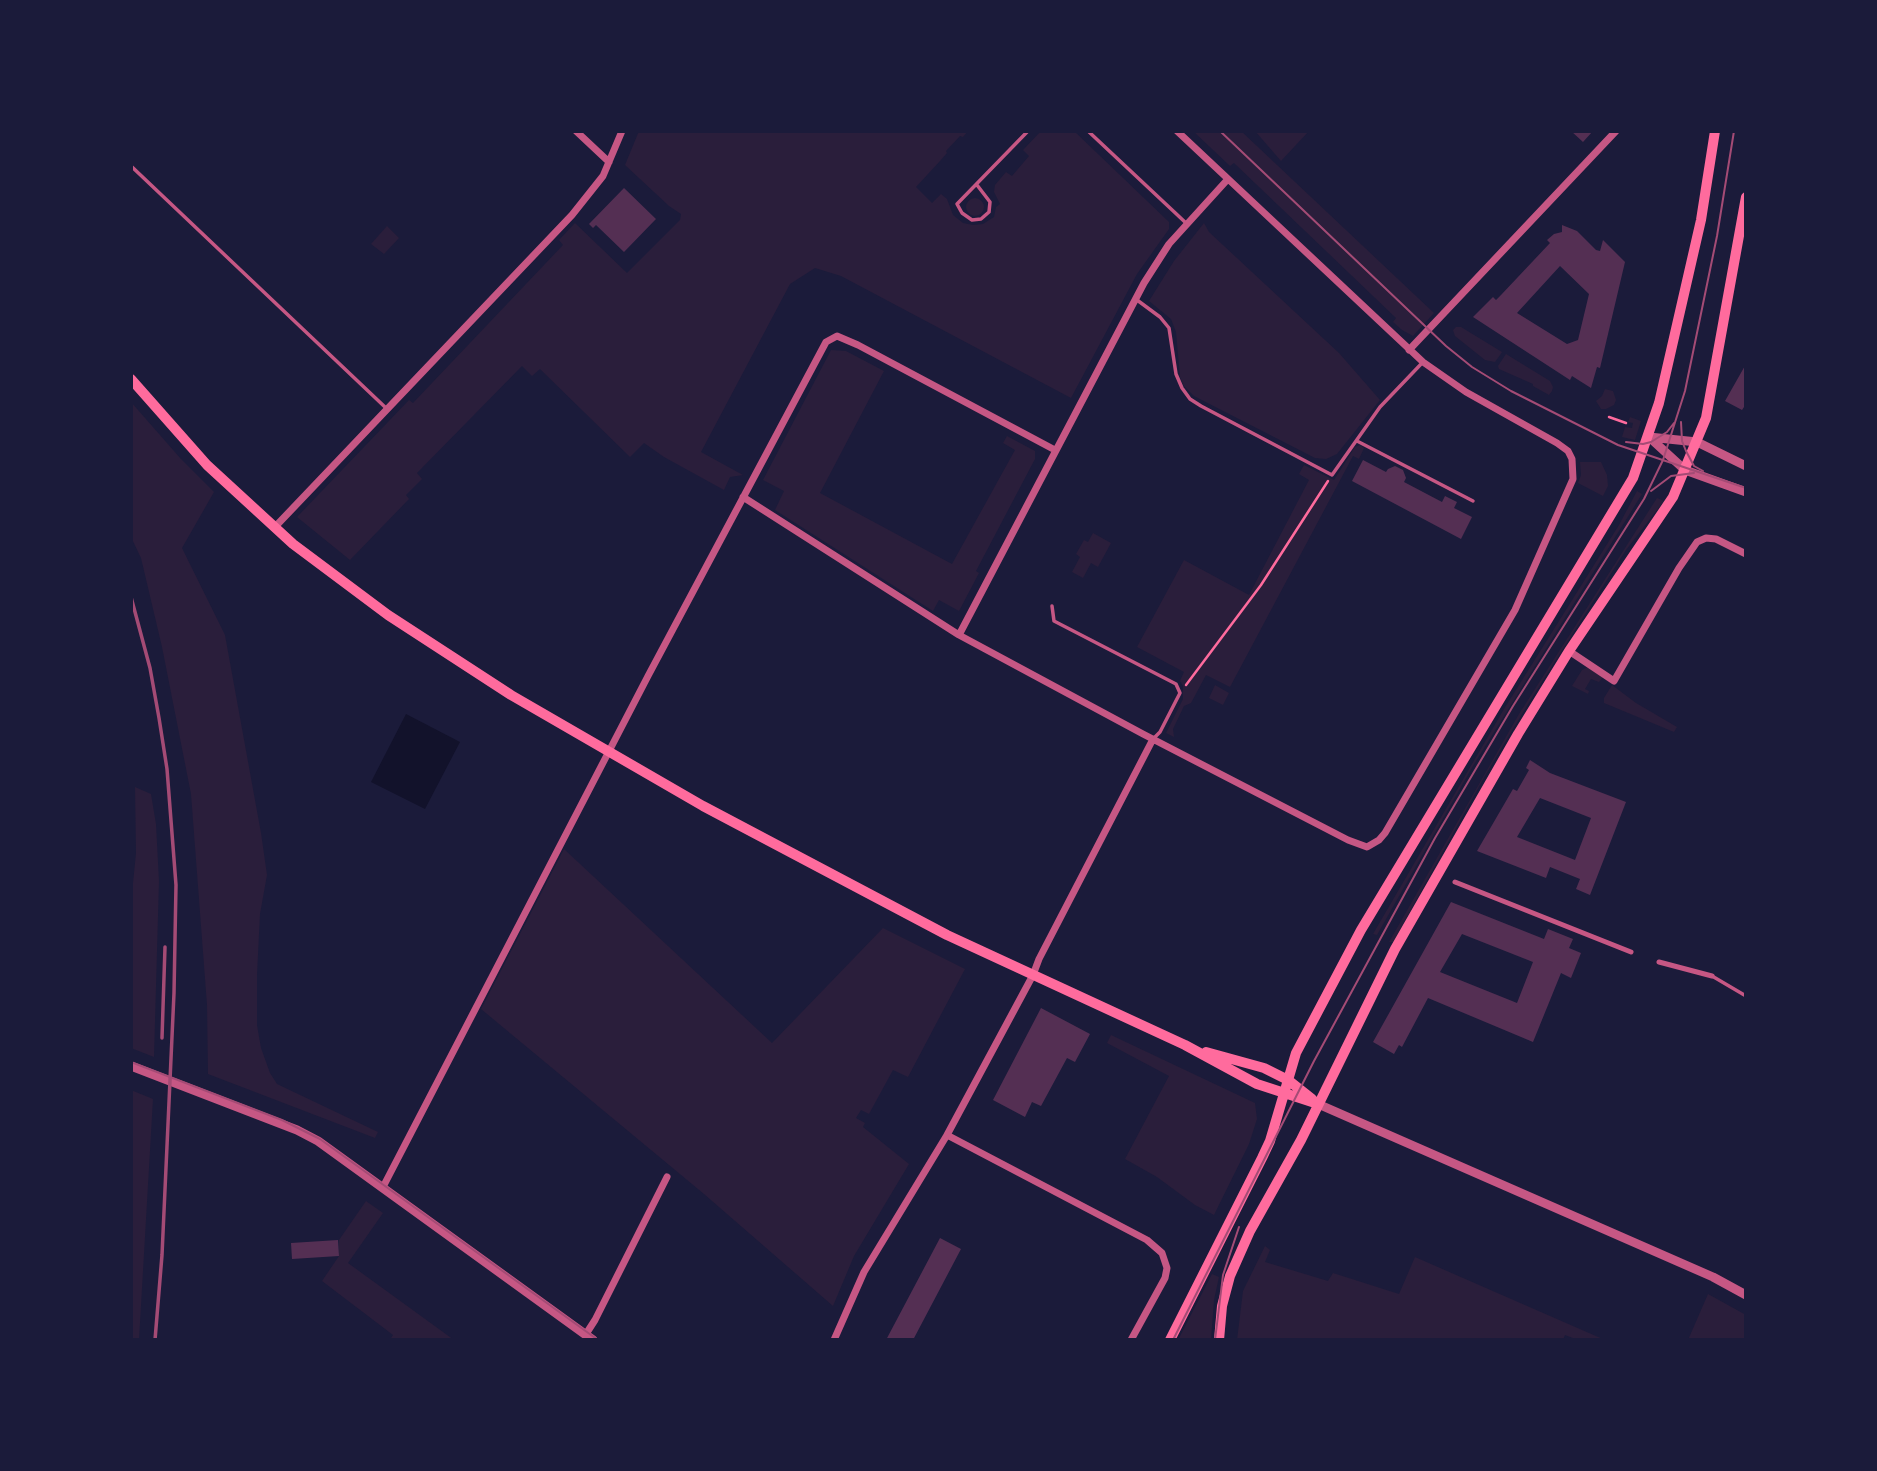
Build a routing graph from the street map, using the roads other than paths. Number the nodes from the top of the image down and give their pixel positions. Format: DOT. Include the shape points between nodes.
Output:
graph roads {
  1 [pos="576,131"];
  2 [pos="622,131"];
  3 [pos="1028,131"];
  4 [pos="1088,131"];
  5 [pos="1177,131"];
  6 [pos="1616,131"];
  7 [pos="1715,131"];
  8 [pos="609,162"];
  9 [pos="131,166"];
  10 [pos="1228,178"];
  11 [pos="976,185"];
  12 [pos="1746,197"];
  13 [pos="1186,223"];
  14 [pos="1136,299"];
  15 [pos="1409,349"];
  16 [pos="1423,362"];
  17 [pos="131,379"];
  18 [pos="386,409"];
  19 [pos="1649,437"];
  20 [pos="1356,441"];
  21 [pos="1697,442"];
  22 [pos="1055,450"];
  23 [pos="1746,466"];
  24 [pos="1685,470"];
  25 [pos="1746,492"];
  26 [pos="743,497"];
  27 [pos="1473,501"];
  28 [pos="274,528"];
  29 [pos="1746,554"];
  30 [pos="1052,606"];
  31 [pos="959,635"];
  32 [pos="1569,651"];
  33 [pos="1153,739"];
  34 [pos="609,751"];
  35 [pos="1455,882"];
  36 [pos="1631,952"];
  37 [pos="1659,962"];
  38 [pos="1033,975"];
  39 [pos="1712,976"];
  40 [pos="1746,996"];
  41 [pos="1191,1048"];
  42 [pos="131,1066"];
  43 [pos="1288,1080"];
  44 [pos="1284,1093"];
  45 [pos="1318,1104"];
  46 [pos="947,1135"];
  47 [pos="667,1177"];
  48 [pos="383,1187"];
  49 [pos="1746,1295"];
  50 [pos="589,1337"];
  51 [pos="834,1340"];
  52 [pos="1131,1340"];
  53 [pos="1170,1340"];
  54 [pos="1219,1340"];
  1 -- 8 [label="street"];
  2 -- 8 [label="street"];
  3 -- 11 [label="lane"];
  4 -- 13 [label="lane"];
  5 -- 10 [label="street"];
  6 -- 15 [label="street"];
  7 -- 19 [label="main road" via="1702,220"];
  8 -- 18 [label="street" via="572,215"];
  9 -- 18 [label="lane"];
  10 -- 13 [label="street"];
  10 -- 15 [label="street"];
  11 -- 11 [label="lane" via="957,204 972,220 989,212 990,202"];
  12 -- 21 [label="main road" via="1706,418"];
  13 -- 14 [label="street"];
  14 -- 20 [label="lane" via="1169,328 1176,374 1190,399 1332,475"];
  14 -- 22 [label="street"];
  15 -- 16 [label="street"];
  16 -- 20 [label="lane" via="1380,407"];
  16 -- 33 [label="street" via="1557,443 1570,454 1574,469 1514,610 1385,833 1367,847 1348,841"];
  17 -- 28 [label="main road" via="207,465"];
  18 -- 28 [label="street"];
  19 -- 21 [label="street"];
  19 -- 24 [label="street"];
  19 -- 43 [label="main road" via="1623,496 1360,930 1296,1053"];
  20 -- 27 [label="lane"];
  21 -- 23 [label="street"];
  21 -- 24 [label="main road"];
  22 -- 26 [label="street" via="837,336 826,342"];
  22 -- 31 [label="street"];
  24 -- 25 [label="street"];
  24 -- 32 [label="main road" via="1670,502"];
  26 -- 31 [label="street"];
  26 -- 34 [label="street"];
  28 -- 34 [label="main road" via="388,615 520,701"];
  29 -- 32 [label="street" via="1706,538 1697,542 1614,681"];
  30 -- 33 [label="lane" via="1054,621 1176,684 1180,693"];
  31 -- 33 [label="street"];
  32 -- 45 [label="main road" via="1398,944"];
  33 -- 38 [label="street"];
  34 -- 38 [label="main road" via="776,845"];
  34 -- 48 [label="street"];
  35 -- 36 [label="street"];
  37 -- 39 [label="street"];
  38 -- 41 [label="main road"];
  38 -- 46 [label="street"];
  39 -- 40 [label="lane"];
  41 -- 43 [label="main road" via="1264,1068"];
  41 -- 44 [label="main road" via="1256,1084"];
  42 -- 48 [label="street" via="297,1130"];
  43 -- 44 [label="main road"];
  43 -- 45 [label="main road"];
  44 -- 45 [label="main road"];
  44 -- 53 [label="main road" via="1270,1141"];
  45 -- 49 [label="street"];
  45 -- 54 [label="main road" via="1230,1276"];
  46 -- 51 [label="street" via="864,1272"];
  46 -- 52 [label="street" via="1147,1240 1162,1253 1165,1278"];
  47 -- 50 [label="street"];
  48 -- 50 [label="street"];
}
